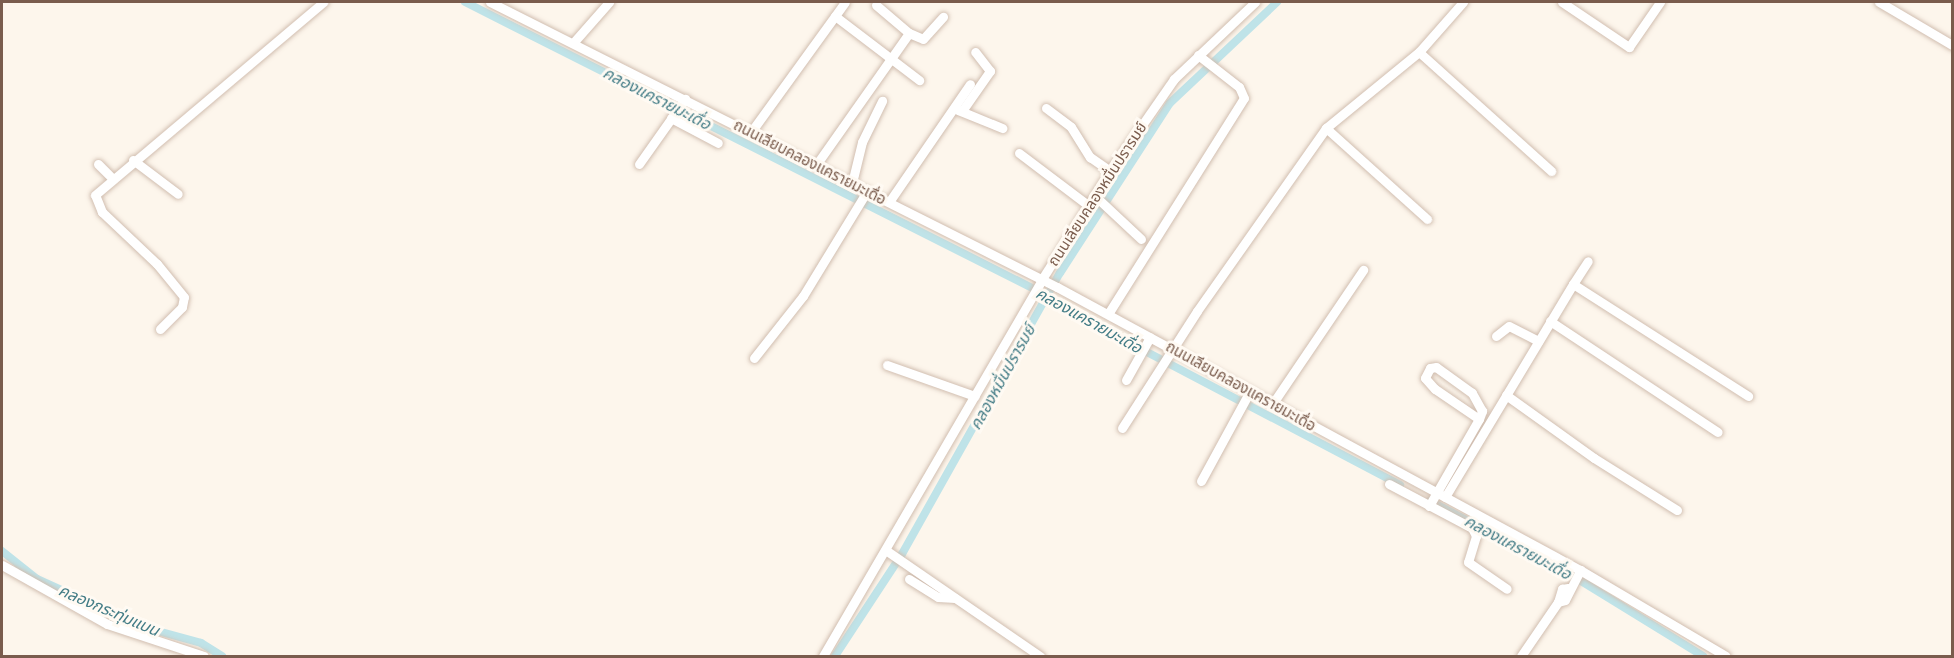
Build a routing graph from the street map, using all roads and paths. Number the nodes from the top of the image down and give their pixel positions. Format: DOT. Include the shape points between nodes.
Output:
graph roads {
  1 [pos="323,2"];
  2 [pos="490,2"];
  3 [pos="609,2"];
  4 [pos="845,2"];
  5 [pos="1255,2"];
  6 [pos="1463,2"];
  7 [pos="1562,2"];
  8 [pos="1660,2"];
  9 [pos="1879,2"];
  10 [pos="876,5"];
  11 [pos="835,16"];
  12 [pos="943,17"];
  13 [pos="909,33"];
  14 [pos="573,43"];
  15 [pos="1953,45"];
  16 [pos="975,52"];
  17 [pos="1419,52"];
  18 [pos="890,59"];
  19 [pos="1204,62"];
  20 [pos="919,80"];
  21 [pos="970,84"];
  22 [pos="685,99"];
  23 [pos="882,101"];
  24 [pos="1046,108"];
  25 [pos="957,110"];
  26 [pos="675,112"];
  27 [pos="1002,128"];
  28 [pos="1326,128"];
  29 [pos="752,132"];
  30 [pos="718,143"];
  31 [pos="1019,153"];
  32 [pos="134,160"];
  33 [pos="99,164"];
  34 [pos="639,164"];
  35 [pos="816,165"];
  36 [pos="1110,171"];
  37 [pos="1551,171"];
  38 [pos="112,178"];
  39 [pos="852,183"];
  40 [pos="178,194"];
  41 [pos="863,198"];
  42 [pos="1102,201"];
  43 [pos="889,202"];
  44 [pos="1089,206"];
  45 [pos="1427,219"];
  46 [pos="1141,238"];
  47 [pos="1588,261"];
  48 [pos="1363,270"];
  49 [pos="1573,284"];
  50 [pos="1044,286"];
  51 [pos="1108,314"];
  52 [pos="1550,321"];
  53 [pos="160,329"];
  54 [pos="1496,336"];
  55 [pos="1538,341"];
  56 [pos="1147,343"];
  57 [pos="1168,355"];
  58 [pos="754,358"];
  59 [pos="887,365"];
  60 [pos="1126,380"];
  61 [pos="1466,389"];
  62 [pos="1506,395"];
  63 [pos="975,396"];
  64 [pos="1748,396"];
  65 [pos="1247,398"];
  66 [pos="1273,403"];
  67 [pos="1456,404"];
  68 [pos="1479,419"];
  69 [pos="1122,428"];
  70 [pos="1718,432"];
  71 [pos="1202,481"];
  72 [pos="1389,484"];
  73 [pos="1435,498"];
  74 [pos="1677,510"];
  75 [pos="893,554"];
  76 [pos="2,565"];
  77 [pos="1577,574"];
  78 [pos="909,579"];
  79 [pos="1507,589"];
  80 [pos="955,598"];
  81 [pos="204,657"];
  82 [pos="823,657"];
  83 [pos="1040,657"];
  84 [pos="1521,657"];
  85 [pos="1726,657"];
  1 -- 32 [label="street"];
  2 -- 14 [label="street, ถนนเลียบคลองแครายมะเดื่อ"];
  3 -- 14 [label="street"];
  4 -- 11 [label="street"];
  5 -- 19 [label="street, ถนนเลียบคลองหมื่นปรารมย์"];
  6 -- 17 [label="street"];
  7 -- 8 [label="street" via="1629,47"];
  9 -- 15 [label="street"];
  10 -- 13 [label="street"];
  11 -- 18 [label="street"];
  11 -- 29 [label="street"];
  12 -- 13 [label="street" via="923,39"];
  13 -- 18 [label="street"];
  14 -- 22 [label="street, ถนนเลียบคลองแครายมะเดื่อ"];
  16 -- 25 [label="street" via="990,71"];
  17 -- 28 [label="street"];
  17 -- 37 [label="street"];
  18 -- 20 [label="street"];
  18 -- 35 [label="street"];
  19 -- 36 [label="street, ถนนเลียบคลองหมื่นปรารมย์" via="1161,96"];
  19 -- 51 [label="street" via="1239,87 1244,98"];
  21 -- 25 [label="street"];
  22 -- 26 [label="street"];
  22 -- 29 [label="street, ถนนเลียบคลองแครายมะเดื่อ"];
  23 -- 39 [label="street" via="862,142"];
  24 -- 36 [label="street" via="1071,127 1090,157"];
  25 -- 27 [label="street"];
  25 -- 43 [label="street"];
  26 -- 30 [label="street"];
  26 -- 34 [label="street"];
  28 -- 45 [label="street"];
  28 -- 57 [label="street"];
  29 -- 35 [label="street, ถนนเลียบคลองแครายมะเดื่อ"];
  31 -- 44 [label="street"];
  32 -- 38 [label="street"];
  32 -- 40 [label="street"];
  33 -- 38 [label="street"];
  35 -- 39 [label="street, ถนนเลียบคลองแครายมะเดื่อ"];
  36 -- 42 [label="street, ถนนเลียบคลองหมื่นปรารมย์"];
  38 -- 53 [label="street" via="95,195 102,212 157,264 184,297 182,307"];
  39 -- 41 [label="street, ถนนเลียบคลองแครายมะเดื่อ"];
  41 -- 43 [label="street, ถนนเลียบคลองแครายมะเดื่อ"];
  41 -- 58 [label="street" via="799,303"];
  42 -- 44 [label="street, ถนนเลียบคลองหมื่นปรารมย์"];
  42 -- 46 [label="street"];
  43 -- 50 [label="street, ถนนเลียบคลองแครายมะเดื่อ"];
  44 -- 50 [label="street, ถนนเลียบคลองหมื่นปรารมย์"];
  47 -- 49 [label="street"];
  48 -- 66 [label="street"];
  49 -- 52 [label="street"];
  49 -- 64 [label="street"];
  50 -- 51 [label="street, ถนนเลียบคลองแครายมะเดื่อ"];
  50 -- 63 [label="street, ถนนเลียบคลองหมื่นปรารมย์"];
  51 -- 56 [label="street, ถนนเลียบคลองแครายมะเดื่อ"];
  52 -- 55 [label="street"];
  52 -- 70 [label="street"];
  54 -- 55 [label="street" via="1509,326"];
  55 -- 62 [label="street"];
  56 -- 57 [label="street, ถนนเลียบคลองแครายมะเดื่อ"];
  56 -- 60 [label="street"];
  57 -- 65 [label="street, ถนนเลียบคลองแครายมะเดื่อ"];
  57 -- 69 [label="street"];
  59 -- 63 [label="street"];
  61 -- 67 [label="street"];
  61 -- 67 [label="street" via="1436,366 1425,373 1435,389"];
  61 -- 68 [label="street" via="1480,402"];
  62 -- 73 [label="street"];
  62 -- 74 [label="street" via="1594,458"];
  63 -- 75 [label="street, ถนนเลียบคลองหมื่นปรารมย์"];
  65 -- 66 [label="street, ถนนเลียบคลองแครายมะเดื่อ"];
  65 -- 71 [label="street"];
  66 -- 73 [label="street, ถนนเลียบคลองแครายมะเดื่อ"];
  67 -- 68 [label="street"];
  68 -- 73 [label="street"];
  72 -- 73 [label="street"];
  73 -- 77 [label="street, ถนนเลียบคลองแครายมะเดื่อ"];
  73 -- 79 [label="street" via="1475,532 1468,562"];
  75 -- 80 [label="street"];
  75 -- 82 [label="street, ถนนเลียบคลองหมื่นปรารมย์"];
  76 -- 81 [label="street" via="107,624"];
  77 -- 84 [label="street" via="1568,588 1562,589 1558,603"];
  77 -- 85 [label="street, ถนนเลียบคลองแครายมะเดื่อ"];
  78 -- 80 [label="street" via="938,597"];
  80 -- 83 [label="street"];
}
